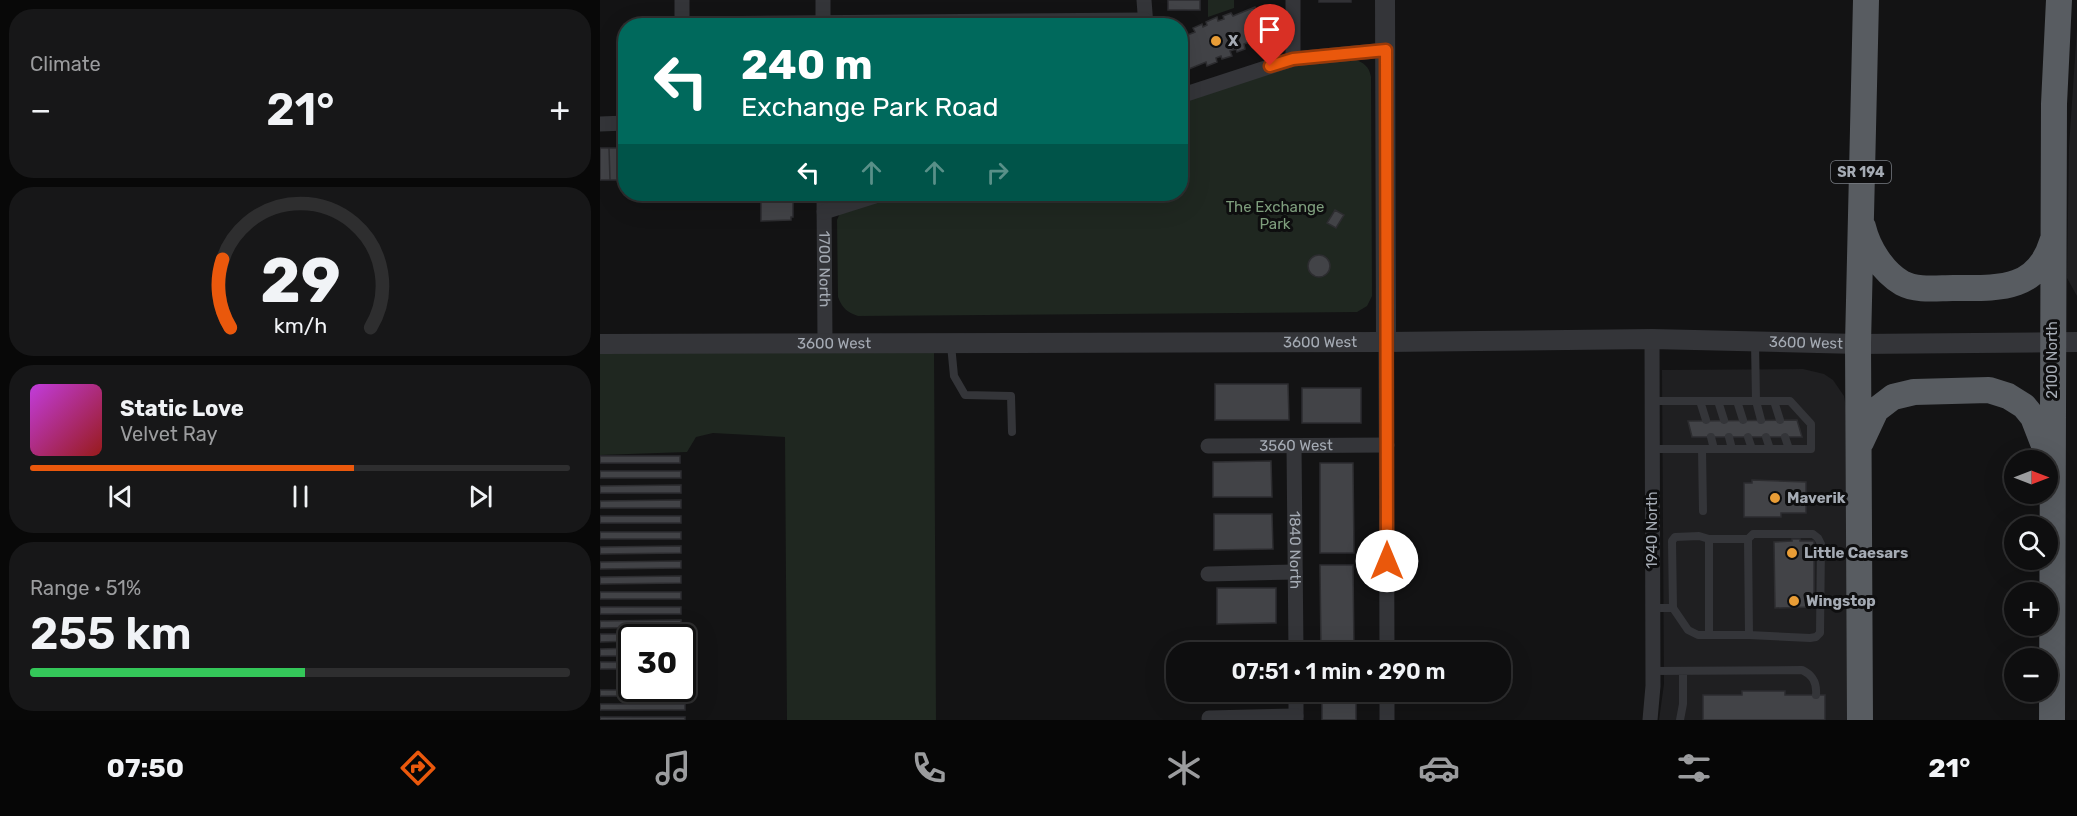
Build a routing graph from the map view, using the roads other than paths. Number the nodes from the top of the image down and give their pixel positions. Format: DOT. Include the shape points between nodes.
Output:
graph roads {
  1 [pos="682,0"];
  2 [pos="823,0"];
  3 [pos="1144,0"];
  4 [pos="1293,0"];
  5 [pos="1385,0"];
  6 [pos="1866,0"];
  7 [pos="2059,0"];
  8 [pos="682,18"];
  9 [pos="823,18"];
  10 [pos="1146,18"];
  11 [pos="1386,50"];
  12 [pos="1293,59"];
  13 [pos="1188,93"];
  14 [pos="618,123"];
  15 [pos="600,124"];
  16 [pos="824,201"];
  17 [pos="858,201"];
  18 [pos="824,212"];
  19 [pos="1860,218"];
  20 [pos="2053,238"];
  21 [pos="1652,339"];
  22 [pos="1386,342"];
  23 [pos="1755,342"];
  24 [pos="2065,342"];
  25 [pos="825,343"];
  26 [pos="950,343"];
  27 [pos="600,344"];
  28 [pos="1858,344"];
  29 [pos="1652,401"];
  30 [pos="1700,401"];
  31 [pos="1718,401"];
  32 [pos="1737,401"];
  33 [pos="1756,401"];
  34 [pos="1774,401"];
  35 [pos="1706,420"];
  36 [pos="1724,420"];
  37 [pos="1743,420"];
  38 [pos="1761,420"];
  39 [pos="1780,420"];
  40 [pos="1012,432"];
  41 [pos="1785,436"];
  42 [pos="1711,437"];
  43 [pos="1729,437"];
  44 [pos="1748,437"];
  45 [pos="1766,437"];
  46 [pos="1208,446"];
  47 [pos="1294,446"];
  48 [pos="1387,446"];
  49 [pos="1652,449"];
  50 [pos="1702,449"];
  51 [pos="1714,449"];
  52 [pos="1732,449"];
  53 [pos="1752,449"];
  54 [pos="1770,449"];
  55 [pos="1789,449"];
  56 [pos="2046,450"];
  57 [pos="2054,450"];
  58 [pos="1858,451"];
  59 [pos="2052,504"];
  60 [pos="1703,511"];
  61 [pos="1709,539"];
  62 [pos="1748,539"];
  63 [pos="1295,572"];
  64 [pos="1208,574"];
  65 [pos="1653,608"];
  66 [pos="1673,608"];
  67 [pos="1709,635"];
  68 [pos="1749,635"];
  69 [pos="1296,642"];
  70 [pos="1387,642"];
  71 [pos="1653,671"];
  72 [pos="1683,671"];
  73 [pos="1816,695"];
  74 [pos="1296,702"];
  75 [pos="1387,702"];
  76 [pos="1209,718"];
  77 [pos="1296,718"];
  78 [pos="1680,719"];
  79 [pos="1387,720"];
  80 [pos="1650,720"];
  81 [pos="1860,720"];
  82 [pos="2052,720"];
  1 -- 8 [label="street"];
  2 -- 9 [label="street"];
  3 -- 10 [label="street"];
  4 -- 12 [label="street"];
  5 -- 11 [label="street"];
  6 -- 19 [label="highway, SR 194"];
  7 -- 20 [label="highway, 2100 North"];
  11 -- 12 [label="street"];
  11 -- 22 [label="street"];
  12 -- 13 [label="street"];
  14 -- 15 [label="street"];
  16 -- 18 [label="street, 1700 North"];
  17 -- 18 [label="street"];
  18 -- 25 [label="street, 1700 North"];
  19 -- 20 [label="highway" via="1884,267 1902,283 1919,288 2013,285 2040,265"];
  19 -- 28 [label="highway, SR 194"];
  20 -- 24 [label="highway, 2100 North"];
  21 -- 22 [label="street, 3600 West"];
  21 -- 23 [label="street, 3600 West"];
  21 -- 29 [label="street, 1940 North"];
  22 -- 26 [label="street, 3600 West"];
  22 -- 48 [label="street"];
  23 -- 28 [label="street, 3600 West"];
  23 -- 33 [label="lane"];
  24 -- 28 [label="street, 3600 West"];
  24 -- 57 [label="highway, 2100 North"];
  25 -- 26 [label="street, 3600 West"];
  25 -- 27 [label="street, 3600 West"];
  26 -- 40 [label="lane" via="954,375 965,395 1011,396"];
  28 -- 58 [label="highway, SR 194"];
  29 -- 30 [label="lane"];
  29 -- 49 [label="street, 1940 North"];
  30 -- 31 [label="lane"];
  30 -- 35 [label="lane"];
  31 -- 32 [label="lane"];
  31 -- 36 [label="lane"];
  32 -- 33 [label="lane"];
  32 -- 37 [label="lane"];
  33 -- 34 [label="lane"];
  33 -- 38 [label="lane"];
  34 -- 39 [label="lane"];
  34 -- 55 [label="lane" via="1790,401 1811,424 1811,449"];
  41 -- 55 [label="lane"];
  42 -- 51 [label="lane"];
  43 -- 52 [label="lane"];
  44 -- 53 [label="lane"];
  45 -- 54 [label="lane"];
  46 -- 47 [label="street, 3560 West"];
  47 -- 48 [label="street, 3560 West"];
  47 -- 63 [label="street, 1840 North"];
  48 -- 70 [label="street"];
  49 -- 50 [label="lane"];
  49 -- 65 [label="street, 1940 North"];
  50 -- 51 [label="lane"];
  50 -- 60 [label="lane"];
  51 -- 52 [label="lane"];
  52 -- 53 [label="lane"];
  53 -- 54 [label="lane"];
  54 -- 55 [label="lane"];
  56 -- 58 [label="highway" via="2033,417 2024,406 1989,390 1914,392 1893,397 1870,420"];
  58 -- 81 [label="highway, SR 194"];
  59 -- 82 [label="highway, 2100 North"];
  61 -- 62 [label="lane"];
  61 -- 66 [label="lane" via="1675,537 1672,541"];
  61 -- 67 [label="lane"];
  62 -- 68 [label="lane"];
  62 -- 68 [label="lane" via="1753,534 1813,534 1821,544 1821,626 1816,637"];
  63 -- 64 [label="street"];
  63 -- 69 [label="street, 1840 North"];
  65 -- 66 [label="lane"];
  65 -- 71 [label="street, 1940 North"];
  66 -- 67 [label="lane" via="1688,630"];
  67 -- 68 [label="lane"];
  71 -- 72 [label="lane"];
  71 -- 80 [label="street, 1940 North"];
  72 -- 73 [label="lane" via="1802,670 1815,681"];
  72 -- 78 [label="lane"];
  74 -- 77 [label="street"];
  75 -- 79 [label="street"];
  76 -- 77 [label="street"];
}
